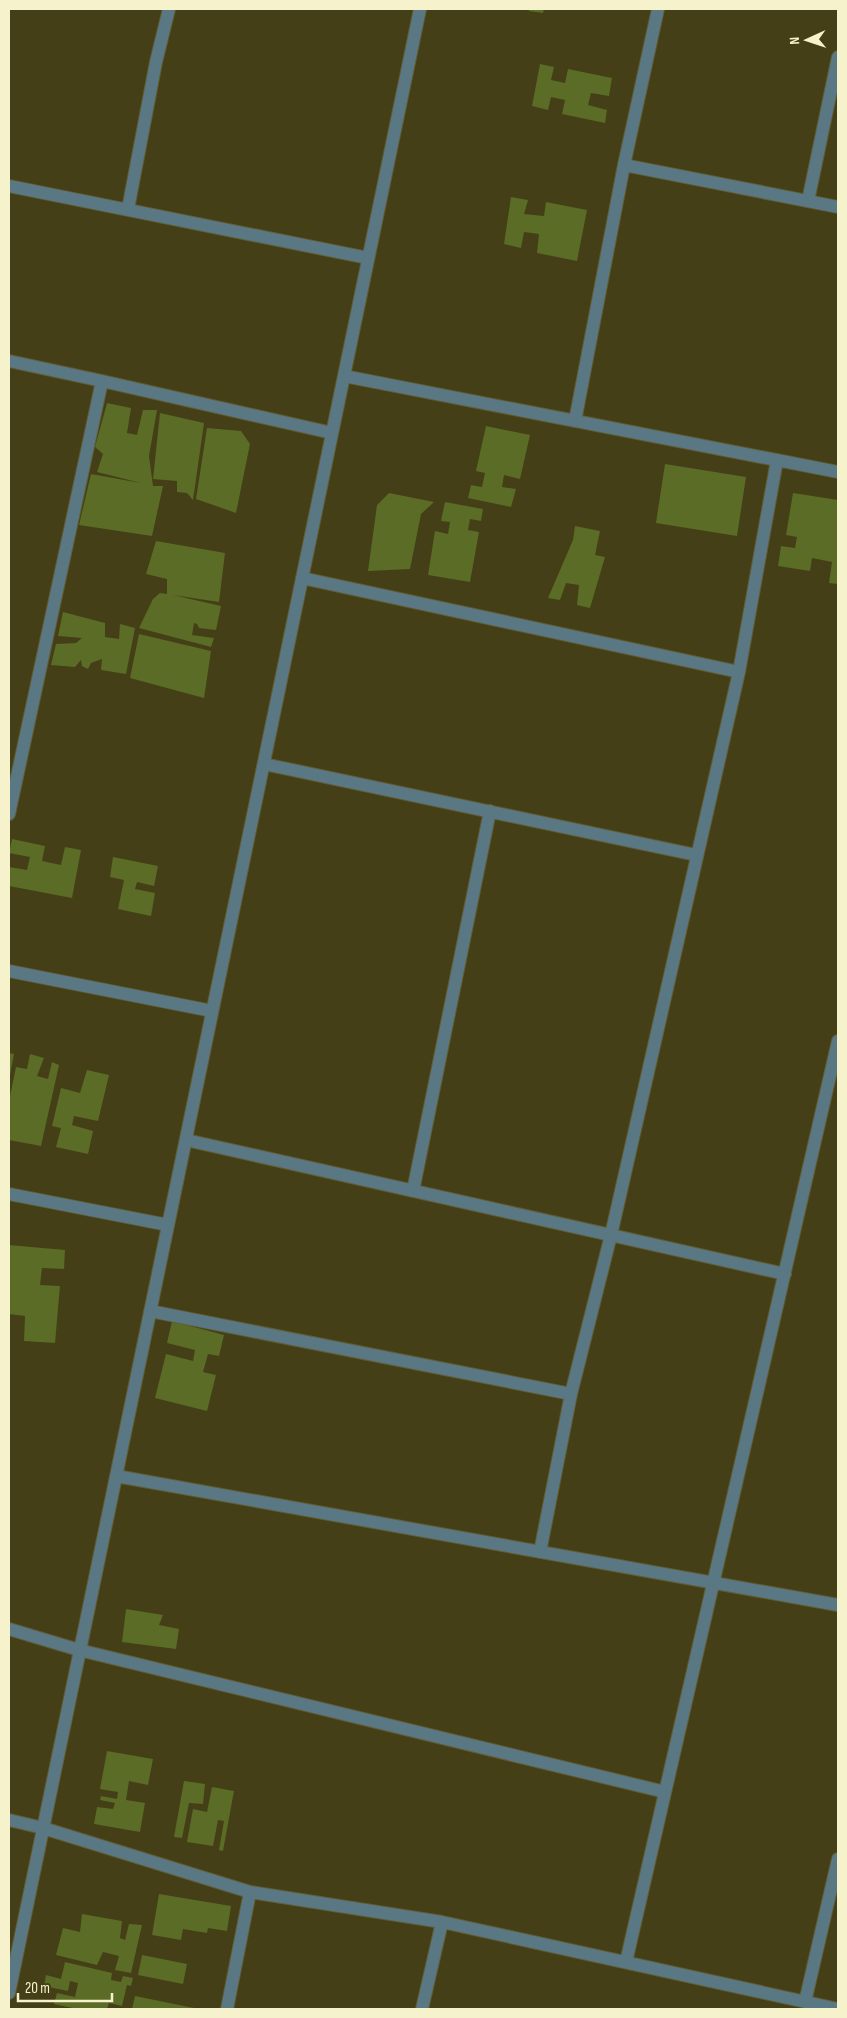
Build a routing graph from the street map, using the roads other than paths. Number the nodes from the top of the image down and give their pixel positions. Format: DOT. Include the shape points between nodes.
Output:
graph roads {
  1 [pos="169,9"];
  2 [pos="420,9"];
  3 [pos="658,9"];
  4 [pos="838,56"];
  5 [pos="624,164"];
  6 [pos="9,186"];
  7 [pos="808,200"];
  8 [pos="838,207"];
  9 [pos="128,209"];
  10 [pos="368,258"];
  11 [pos="9,362"];
  12 [pos="344,376"];
  13 [pos="102,381"];
  14 [pos="575,421"];
  15 [pos="332,433"];
  16 [pos="778,460"];
  17 [pos="838,472"];
  18 [pos="302,578"];
  19 [pos="738,672"];
  20 [pos="264,764"];
  21 [pos="490,811"];
  22 [pos="9,814"];
  23 [pos="696,855"];
  24 [pos="9,971"];
  25 [pos="212,1011"];
  26 [pos="838,1041"];
  27 [pos="186,1140"];
  28 [pos="413,1191"];
  29 [pos="9,1194"];
  30 [pos="168,1225"];
  31 [pos="611,1235"];
  32 [pos="785,1274"];
  33 [pos="150,1311"];
  34 [pos="571,1394"];
  35 [pos="116,1476"];
  36 [pos="540,1552"];
  37 [pos="713,1584"];
  38 [pos="838,1605"];
  39 [pos="9,1629"];
  40 [pos="79,1650"];
  41 [pos="665,1792"];
  42 [pos="9,1820"];
  43 [pos="43,1828"];
  44 [pos="838,1859"];
  45 [pos="250,1892"];
  46 [pos="442,1922"];
  47 [pos="626,1962"];
  48 [pos="9,1993"];
  49 [pos="804,2002"];
  50 [pos="227,2009"];
  51 [pos="422,2009"];
  52 [pos="838,2009"];
  1 -- 9 [label="street"];
  2 -- 10 [label="street"];
  3 -- 5 [label="street"];
  4 -- 7 [label="street"];
  5 -- 7 [label="street"];
  5 -- 14 [label="street"];
  6 -- 9 [label="street"];
  7 -- 8 [label="street"];
  9 -- 10 [label="street"];
  10 -- 12 [label="street"];
  11 -- 13 [label="street"];
  12 -- 14 [label="street"];
  12 -- 15 [label="street"];
  13 -- 15 [label="street"];
  13 -- 22 [label="street"];
  14 -- 16 [label="street"];
  15 -- 18 [label="street"];
  16 -- 17 [label="street"];
  16 -- 19 [label="street"];
  18 -- 19 [label="street"];
  18 -- 20 [label="street"];
  19 -- 23 [label="street"];
  20 -- 21 [label="street"];
  20 -- 25 [label="street"];
  21 -- 23 [label="street"];
  21 -- 28 [label="street"];
  23 -- 31 [label="street"];
  24 -- 25 [label="street"];
  25 -- 27 [label="street"];
  26 -- 32 [label="street"];
  27 -- 28 [label="street"];
  27 -- 30 [label="street"];
  28 -- 31 [label="street"];
  29 -- 30 [label="street"];
  30 -- 33 [label="street"];
  31 -- 32 [label="street"];
  31 -- 34 [label="street"];
  32 -- 37 [label="street"];
  33 -- 34 [label="street"];
  33 -- 35 [label="street"];
  34 -- 36 [label="street"];
  35 -- 36 [label="street"];
  35 -- 40 [label="street"];
  36 -- 37 [label="street"];
  37 -- 38 [label="street"];
  37 -- 41 [label="street"];
  39 -- 40 [label="street"];
  40 -- 41 [label="street"];
  40 -- 43 [label="street"];
  41 -- 47 [label="street"];
  42 -- 43 [label="street"];
  43 -- 45 [label="street"];
  43 -- 48 [label="street"];
  44 -- 49 [label="street"];
  45 -- 46 [label="street"];
  45 -- 50 [label="street"];
  46 -- 47 [label="street"];
  46 -- 51 [label="street"];
  47 -- 49 [label="street"];
  49 -- 52 [label="street"];
}
